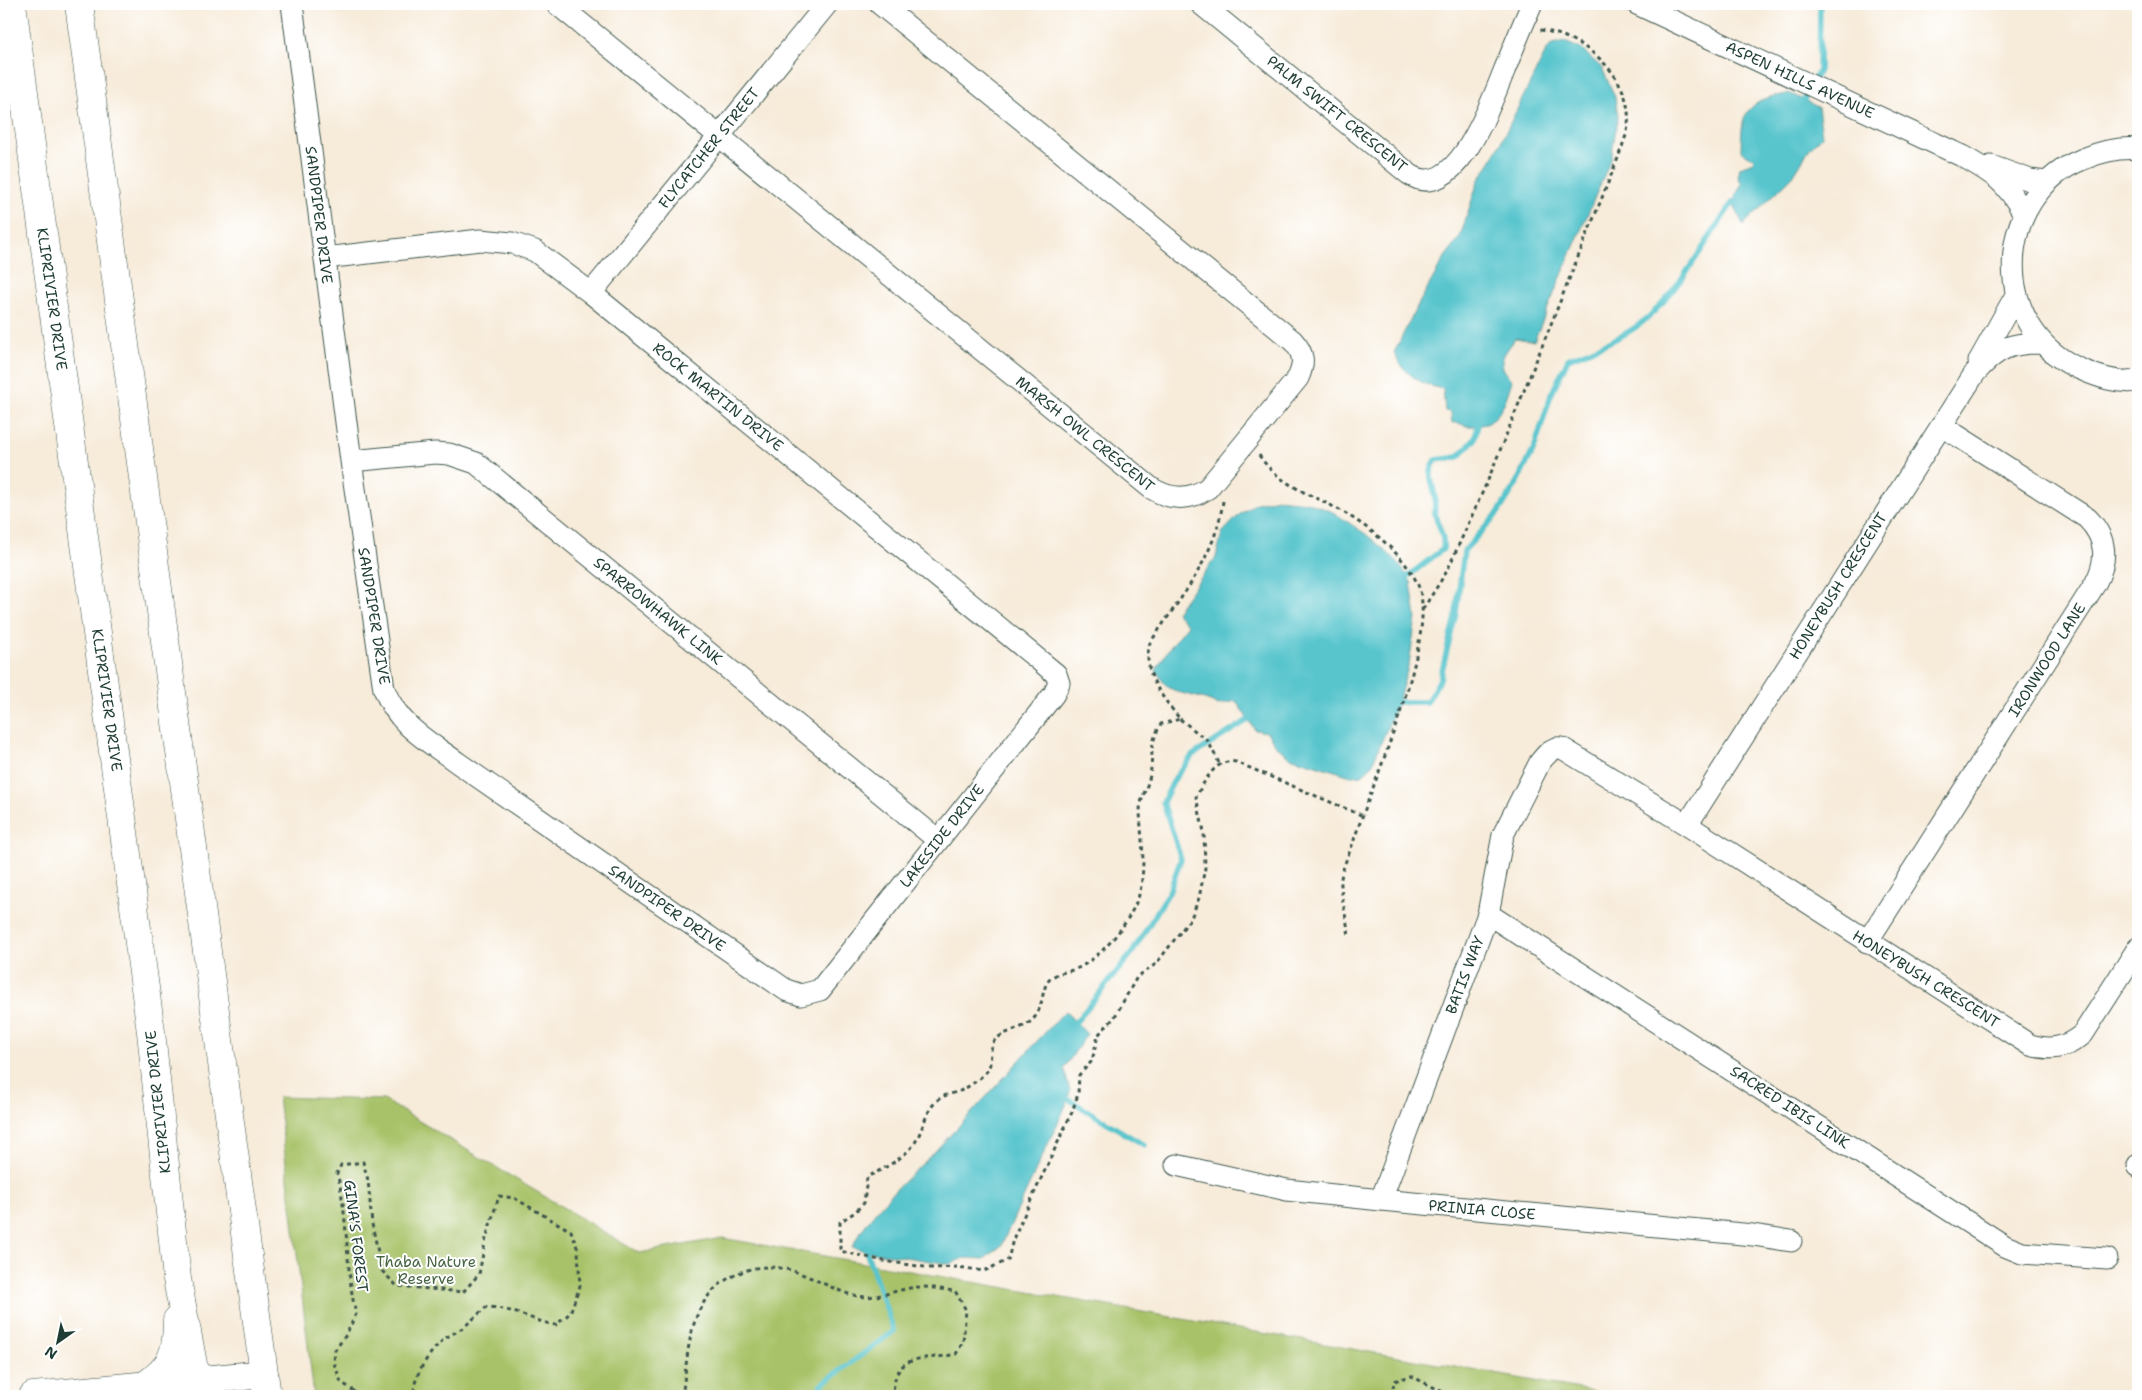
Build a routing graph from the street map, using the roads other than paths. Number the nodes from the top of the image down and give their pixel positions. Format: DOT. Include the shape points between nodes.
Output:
graph roads {
  1 [pos="79,4"];
  2 [pos="292,4"];
  3 [pos="557,4"];
  4 [pos="827,4"];
  5 [pos="880,4"];
  6 [pos="1201,4"];
  7 [pos="1532,4"];
  8 [pos="1637,4"];
  9 [pos="11,9"];
  10 [pos="718,135"];
  11 [pos="2138,150"];
  12 [pos="1962,156"];
  13 [pos="2046,182"];
  14 [pos="2024,214"];
  15 [pos="325,258"];
  16 [pos="591,293"];
  17 [pos="2016,295"];
  18 [pos="2042,343"];
  19 [pos="1975,373"];
  20 [pos="2138,381"];
  21 [pos="1942,426"];
  22 [pos="351,461"];
  23 [pos="1059,683"];
  24 [pos="1548,753"];
  25 [pos="1687,825"];
  26 [pos="938,840"];
  27 [pos="1488,914"];
  28 [pos="1867,942"];
  29 [pos="2138,948"];
  30 [pos="823,988"];
  31 [pos="1176,1165"];
  32 [pos="1381,1200"];
  33 [pos="1790,1241"];
  34 [pos="2107,1259"];
  35 [pos="177,1279"];
  36 [pos="265,1385"];
  37 [pos="144,1386"];
  38 [pos="198,1388"];
  39 [pos="33,1396"];
  1 -- 36 [label="main road"];
  2 -- 15 [label="street, SANDPIPER DRIVE"];
  3 -- 10 [label="street, MARSH OWL CRESCENT"];
  4 -- 10 [label="street, FLYCATCHER STREET"];
  5 -- 10 [label="street, MARSH OWL CRESCENT" via="1300,350 1303,360 1298,378 1208,488 1191,497 1170,496 1151,488"];
  6 -- 7 [label="street, PALM SWIFT CRESCENT" via="1410,174 1426,181 1444,174 1476,136"];
  8 -- 12 [label="street, ASPEN HILLS AVENUE"];
  9 -- 35 [label="main road, KLIPRIVIER DRIVE" via="150,1022"];
  10 -- 16 [label="street, FLYCATCHER STREET"];
  11 -- 13 [label="street" via="2100,152 2071,164"];
  12 -- 13 [label="street, ASPEN HILLS AVENUE"];
  12 -- 14 [label="street, ASPEN HILLS AVENUE" via="2002,181"];
  13 -- 14 [label="street"];
  14 -- 17 [label="street" via="2015,240 2012,268"];
  15 -- 16 [label="street, ROCK MARTIN DRIVE" via="480,240 512,243 535,251"];
  15 -- 22 [label="street, SANDPIPER DRIVE"];
  16 -- 23 [label="street, ROCK MARTIN DRIVE" via="1047,665"];
  17 -- 18 [label="street"];
  17 -- 19 [label="street, HONEYBUSH CRESCENT" via="1980,358"];
  18 -- 19 [label="street, HONEYBUSH CRESCENT" via="2002,348"];
  18 -- 20 [label="street" via="2068,364 2098,377"];
  19 -- 21 [label="street, HONEYBUSH CRESCENT"];
  21 -- 25 [label="street, HONEYBUSH CRESCENT"];
  21 -- 28 [label="street, IRONWOOD LANE" via="2087,518 2102,540 2103,563 2095,584"];
  22 -- 26 [label="street, SPARROWHAWK LINK" via="435,453 476,463"];
  22 -- 30 [label="street, SANDPIPER DRIVE" via="384,689 402,721 786,990 801,995"];
  23 -- 26 [label="street, LAKESIDE DRIVE" via="1054,694"];
  24 -- 25 [label="street, HONEYBUSH CRESCENT" via="1562,748"];
  24 -- 27 [label="street, BATIS WAY" via="1535,770 1503,835"];
  25 -- 28 [label="street, HONEYBUSH CRESCENT"];
  26 -- 30 [label="street, LAKESIDE DRIVE"];
  27 -- 32 [label="street, BATIS WAY"];
  27 -- 34 [label="street, SACRED IBIS LINK" via="2005,1246 2022,1253"];
  28 -- 29 [label="street, HONEYBUSH CRESCENT" via="2030,1045 2045,1048 2060,1048 2083,1034"];
  31 -- 32 [label="street, PRINIA CLOSE" via="1287,1190"];
  32 -- 33 [label="street, PRINIA CLOSE"];
  35 -- 37 [label="main road" via="174,1352 164,1371"];
  35 -- 38 [label="main road, KLIPRIVIER DRIVE"];
  36 -- 38 [label="main road"];
  37 -- 38 [label="main road"];
  37 -- 39 [label="main road"];
}
